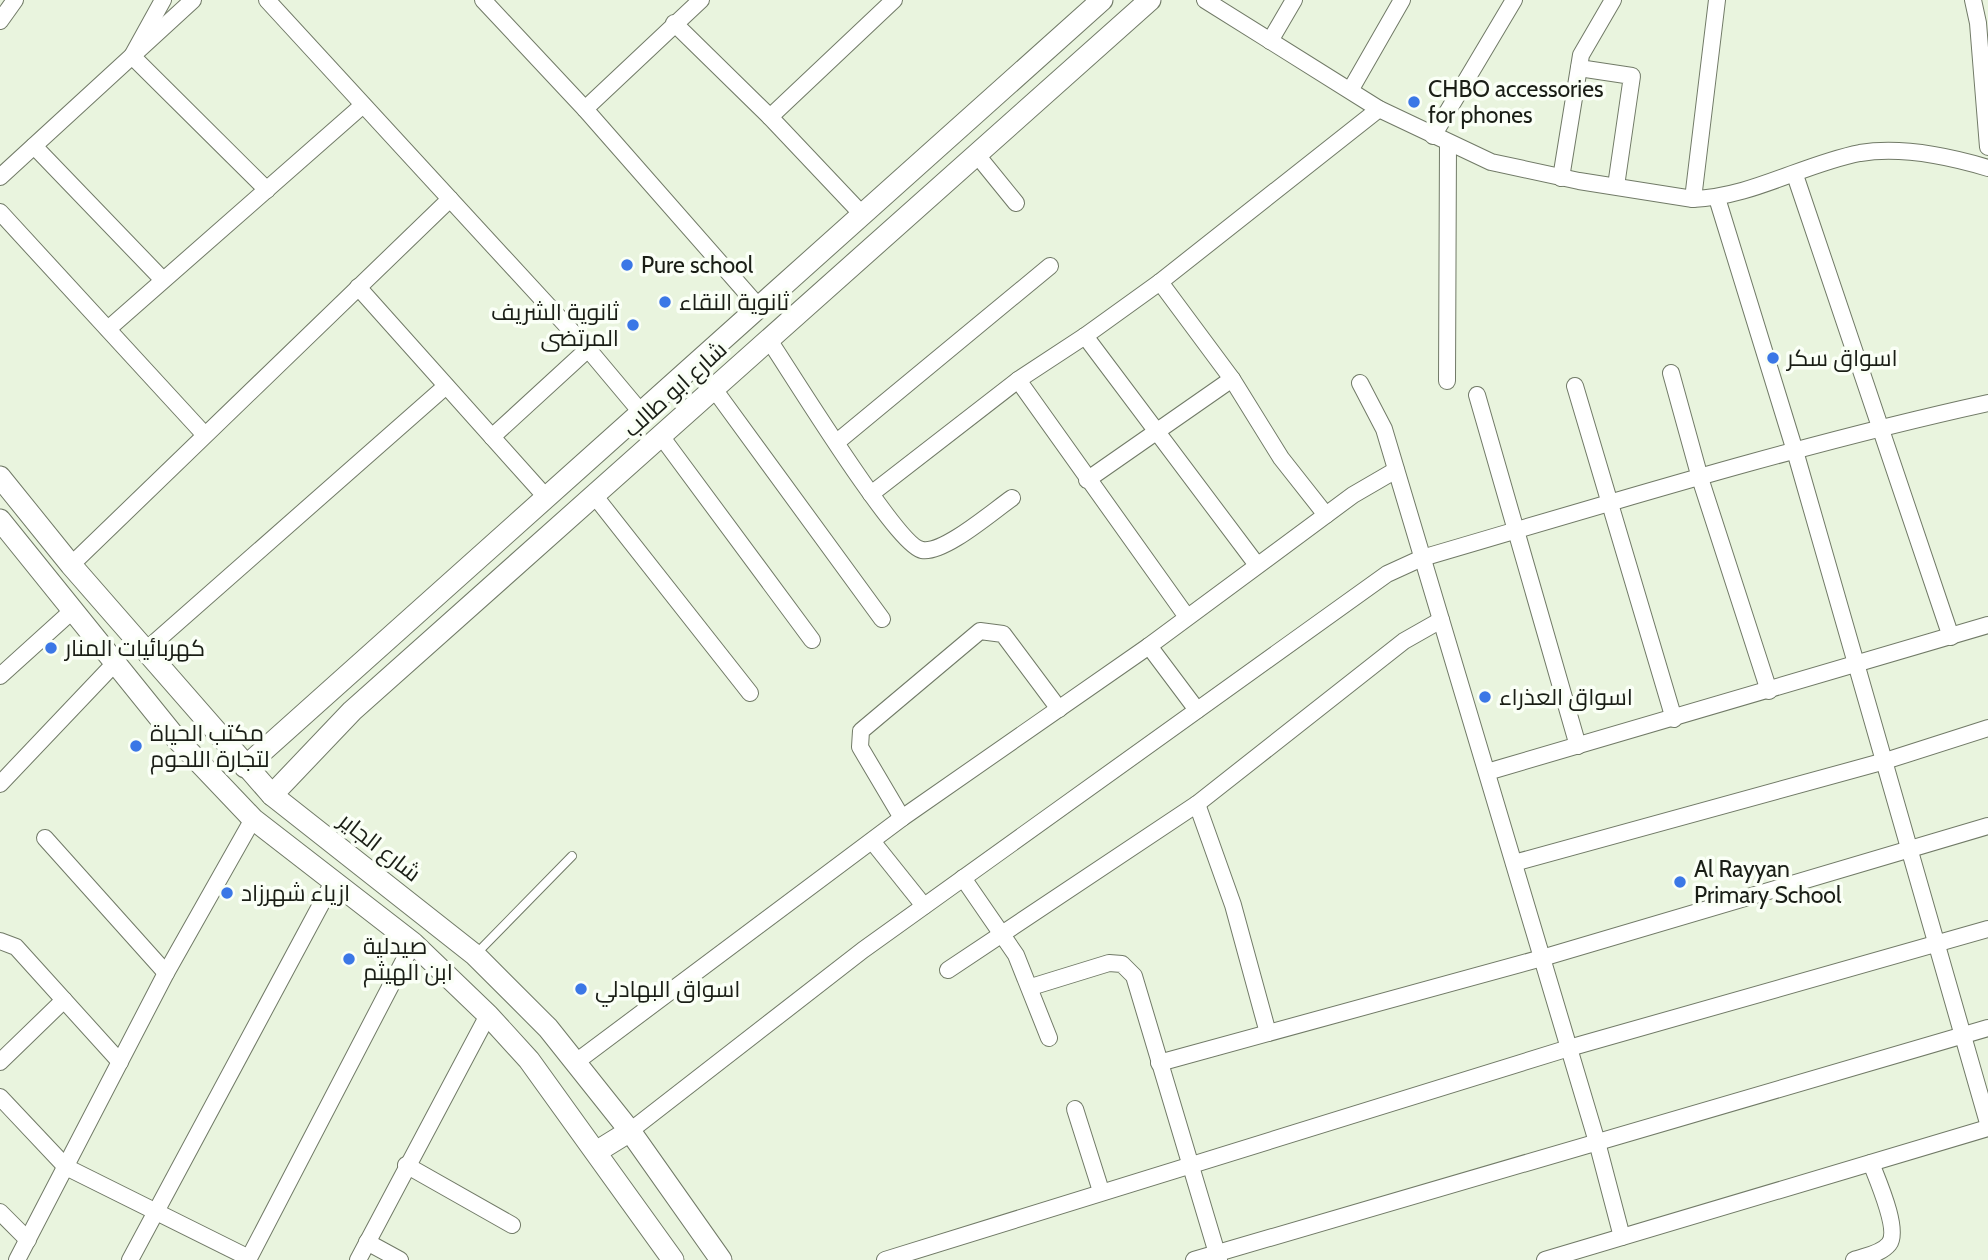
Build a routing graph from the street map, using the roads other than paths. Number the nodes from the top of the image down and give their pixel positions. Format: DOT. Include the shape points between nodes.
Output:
graph roads {
  1 [pos="15,0"];
  2 [pos="163,0"];
  3 [pos="193,0"];
  4 [pos="267,0"];
  5 [pos="483,0"];
  6 [pos="701,0"];
  7 [pos="894,0"];
  8 [pos="1102,0"];
  9 [pos="1150,0"];
  10 [pos="1205,0"];
  11 [pos="1294,0"];
  12 [pos="1402,0"];
  13 [pos="1514,0"];
  14 [pos="1613,0"];
  15 [pos="1717,0"];
  16 [pos="1973,0"];
  17 [pos="0,21"];
  18 [pos="674,23"];
  19 [pos="1270,41"];
  20 [pos="132,56"];
  21 [pos="1579,68"];
  22 [pos="1008,84"];
  23 [pos="1351,89"];
  24 [pos="363,105"];
  25 [pos="1030,107"];
  26 [pos="585,109"];
  27 [pos="1379,109"];
  28 [pos="770,117"];
  29 [pos="1441,139"];
  30 [pos="34,146"];
  31 [pos="1988,147"];
  32 [pos="977,155"];
  33 [pos="1988,168"];
  34 [pos="1795,174"];
  35 [pos="0,177"];
  36 [pos="1561,178"];
  37 [pos="1616,186"];
  38 [pos="267,190"];
  39 [pos="1717,198"];
  40 [pos="450,199"];
  41 [pos="1693,199"];
  42 [pos="1016,203"];
  43 [pos="858,210"];
  44 [pos="0,212"];
  45 [pos="1050,266"];
  46 [pos="163,280"];
  47 [pos="1160,282"];
  48 [pos="358,287"];
  49 [pos="758,306"];
  50 [pos="108,329"];
  51 [pos="1085,336"];
  52 [pos="769,341"];
  53 [pos="588,349"];
  54 [pos="1671,373"];
  55 [pos="1232,379"];
  56 [pos="1018,380"];
  57 [pos="1447,382"];
  58 [pos="1360,383"];
  59 [pos="446,386"];
  60 [pos="1575,386"];
  61 [pos="714,389"];
  62 [pos="1477,395"];
  63 [pos="1988,403"];
  64 [pos="640,411"];
  65 [pos="1882,426"];
  66 [pos="1157,432"];
  67 [pos="204,434"];
  68 [pos="661,436"];
  69 [pos="492,437"];
  70 [pos="837,442"];
  71 [pos="1795,451"];
  72 [pos="1395,470"];
  73 [pos="0,477"];
  74 [pos="1700,478"];
  75 [pos="1087,480"];
  76 [pos="872,494"];
  77 [pos="594,495"];
  78 [pos="545,496"];
  79 [pos="1012,498"];
  80 [pos="1608,504"];
  81 [pos="1326,515"];
  82 [pos="0,520"];
  83 [pos="1515,531"];
  84 [pos="1422,558"];
  85 [pos="71,565"];
  86 [pos="1257,565"];
  87 [pos="72,611"];
  88 [pos="1187,617"];
  89 [pos="882,619"];
  90 [pos="1441,620"];
  91 [pos="1988,625"];
  92 [pos="1951,637"];
  93 [pos="811,640"];
  94 [pos="1149,646"];
  95 [pos="145,651"];
  96 [pos="115,663"];
  97 [pos="1857,666"];
  98 [pos="0,676"];
  99 [pos="328,689"];
  100 [pos="1769,691"];
  101 [pos="750,693"];
  102 [pos="1059,709"];
  103 [pos="352,710"];
  104 [pos="1196,710"];
  105 [pos="1674,719"];
  106 [pos="1988,728"];
  107 [pos="1578,746"];
  108 [pos="1885,761"];
  109 [pos="245,767"];
  110 [pos="1487,772"];
  111 [pos="0,784"];
  112 [pos="272,795"];
  113 [pos="1197,804"];
  114 [pos="902,818"];
  115 [pos="253,819"];
  116 [pos="1988,826"];
  117 [pos="45,838"];
  118 [pos="872,841"];
  119 [pos="1910,848"];
  120 [pos="572,856"];
  121 [pos="1514,863"];
  122 [pos="963,878"];
  123 [pos="333,882"];
  124 [pos="924,906"];
  125 [pos="1988,929"];
  126 [pos="1002,935"];
  127 [pos="0,941"];
  128 [pos="1937,942"];
  129 [pos="413,943"];
  130 [pos="475,955"];
  131 [pos="1542,958"];
  132 [pos="948,970"];
  133 [pos="166,973"];
  134 [pos="1031,987"];
  135 [pos="64,1000"];
  136 [pos="488,1015"];
  137 [pos="1988,1028"];
  138 [pos="1268,1033"];
  139 [pos="1963,1035"];
  140 [pos="1049,1038"];
  141 [pos="1569,1048"];
  142 [pos="0,1062"];
  143 [pos="120,1062"];
  144 [pos="576,1062"];
  145 [pos="1159,1063"];
  146 [pos="0,1097"];
  147 [pos="1075,1108"];
  148 [pos="1988,1125"];
  149 [pos="630,1131"];
  150 [pos="1597,1142"];
  151 [pos="596,1152"];
  152 [pos="1871,1163"];
  153 [pos="1189,1164"];
  154 [pos="406,1165"];
  155 [pos="66,1167"];
  156 [pos="1101,1191"];
  157 [pos="0,1212"];
  158 [pos="155,1212"];
  159 [pos="512,1225"];
  160 [pos="1622,1237"];
  161 [pos="27,1240"];
  162 [pos="367,1242"];
  163 [pos="1218,1257"];
  164 [pos="249,1259"];
  165 [pos="17,1260"];
  166 [pos="130,1260"];
  167 [pos="358,1260"];
  168 [pos="400,1260"];
  169 [pos="673,1260"];
  170 [pos="721,1260"];
  171 [pos="885,1260"];
  172 [pos="1194,1260"];
  173 [pos="1545,1260"];
  174 [pos="1854,1260"];
  1 -- 17 [label="street"];
  2 -- 20 [label="street"];
  3 -- 20 [label="street"];
  4 -- 24 [label="street"];
  5 -- 26 [label="street"];
  6 -- 18 [label="street"];
  7 -- 28 [label="street"];
  8 -- 22 [label="street, شارع ابو طالب"];
  9 -- 25 [label="street, شارع ابو طالب"];
  10 -- 19 [label="street"];
  11 -- 19 [label="street"];
  12 -- 23 [label="street"];
  13 -- 29 [label="street"];
  14 -- 21 [label="street" via="1581,55"];
  15 -- 41 [label="street"];
  16 -- 31 [label="street"];
  18 -- 26 [label="street"];
  18 -- 28 [label="street"];
  19 -- 23 [label="street"];
  20 -- 30 [label="street"];
  20 -- 38 [label="street"];
  21 -- 36 [label="street"];
  21 -- 37 [label="street" via="1632,76"];
  22 -- 25 [label="street"];
  22 -- 49 [label="street, شارع ابو طالب"];
  23 -- 27 [label="street"];
  24 -- 38 [label="street"];
  24 -- 40 [label="street"];
  25 -- 32 [label="street, شارع ابو طالب"];
  26 -- 49 [label="street"];
  27 -- 29 [label="street"];
  27 -- 47 [label="street"];
  28 -- 43 [label="street"];
  29 -- 36 [label="street" via="1492,162"];
  29 -- 57 [label="street"];
  30 -- 35 [label="street"];
  30 -- 46 [label="street"];
  32 -- 42 [label="street"];
  32 -- 52 [label="street, شارع ابو طالب"];
  33 -- 34 [label="street" via="1926,154 1889,152 1859,153"];
  34 -- 39 [label="street"];
  34 -- 65 [label="street"];
  36 -- 37 [label="street"];
  37 -- 41 [label="street"];
  38 -- 46 [label="street"];
  39 -- 41 [label="street"];
  39 -- 71 [label="street"];
  40 -- 48 [label="street"];
  40 -- 53 [label="street"];
  44 -- 50 [label="street"];
  45 -- 70 [label="street"];
  46 -- 50 [label="street"];
  47 -- 51 [label="street"];
  47 -- 55 [label="street"];
  48 -- 59 [label="street"];
  48 -- 67 [label="street"];
  49 -- 64 [label="street, شارع ابو طالب"];
  50 -- 67 [label="street"];
  51 -- 56 [label="street"];
  51 -- 66 [label="street"];
  52 -- 61 [label="street, شارع ابو طالب"];
  52 -- 70 [label="street"];
  53 -- 64 [label="street"];
  53 -- 69 [label="street"];
  54 -- 74 [label="street"];
  55 -- 66 [label="street"];
  55 -- 81 [label="street" via="1281,458"];
  56 -- 75 [label="street"];
  56 -- 76 [label="street"];
  58 -- 72 [label="street" via="1384,429"];
  59 -- 69 [label="street"];
  59 -- 95 [label="street"];
  60 -- 80 [label="street"];
  61 -- 68 [label="street, شارع ابو طالب"];
  61 -- 89 [label="street"];
  62 -- 83 [label="street"];
  63 -- 65 [label="street"];
  64 -- 78 [label="street, شارع ابو طالب"];
  65 -- 71 [label="street"];
  65 -- 92 [label="street"];
  66 -- 75 [label="street"];
  66 -- 86 [label="street"];
  67 -- 85 [label="street"];
  68 -- 77 [label="street, شارع ابو طالب"];
  68 -- 93 [label="street"];
  69 -- 78 [label="street"];
  70 -- 76 [label="street"];
  71 -- 74 [label="street"];
  71 -- 97 [label="street"];
  72 -- 81 [label="street"];
  72 -- 84 [label="street"];
  73 -- 85 [label="street, شارع الجاير"];
  74 -- 80 [label="street"];
  74 -- 100 [label="street"];
  75 -- 88 [label="street"];
  76 -- 79 [label="street" via="909,543 921,550 938,550"];
  77 -- 101 [label="street"];
  77 -- 103 [label="street, شارع ابو طالب"];
  78 -- 99 [label="street, شارع ابو طالب"];
  80 -- 83 [label="street"];
  80 -- 105 [label="street"];
  81 -- 86 [label="street"];
  82 -- 87 [label="street"];
  83 -- 84 [label="street"];
  83 -- 107 [label="street"];
  84 -- 90 [label="street"];
  84 -- 104 [label="street" via="1387,574"];
  85 -- 95 [label="street, شارع الجاير"];
  86 -- 88 [label="street"];
  87 -- 96 [label="street"];
  87 -- 98 [label="street"];
  88 -- 94 [label="street"];
  90 -- 110 [label="street"];
  90 -- 113 [label="street" via="1404,641"];
  91 -- 92 [label="street"];
  92 -- 97 [label="street"];
  94 -- 102 [label="street"];
  94 -- 104 [label="street"];
  95 -- 109 [label="street, شارع الجاير"];
  96 -- 111 [label="street"];
  96 -- 115 [label="street" via="175,737"];
  97 -- 100 [label="street"];
  97 -- 108 [label="street"];
  99 -- 103 [label="street"];
  99 -- 109 [label="street, شارع ابو طالب"];
  100 -- 105 [label="street"];
  102 -- 114 [label="street"];
  102 -- 114 [label="street" via="1003,634 980,631 858,738"];
  103 -- 112 [label="street, شارع ابو طالب"];
  104 -- 122 [label="street"];
  105 -- 107 [label="street"];
  106 -- 108 [label="street"];
  107 -- 110 [label="street"];
  108 -- 119 [label="street"];
  108 -- 121 [label="street"];
  109 -- 112 [label="street, شارع الجاير"];
  110 -- 121 [label="street"];
  112 -- 130 [label="street, شارع الجاير"];
  113 -- 126 [label="street"];
  113 -- 138 [label="street" via="1233,905"];
  114 -- 118 [label="street"];
  115 -- 123 [label="street"];
  115 -- 133 [label="street"];
  116 -- 119 [label="street"];
  117 -- 133 [label="street"];
  118 -- 124 [label="street"];
  118 -- 144 [label="street"];
  119 -- 128 [label="street"];
  119 -- 131 [label="street"];
  120 -- 130 [label="lane"];
  121 -- 131 [label="street"];
  122 -- 124 [label="street"];
  122 -- 126 [label="street"];
  123 -- 129 [label="street"];
  123 -- 158 [label="street"];
  124 -- 149 [label="street"];
  125 -- 128 [label="street"];
  126 -- 132 [label="street"];
  126 -- 134 [label="street"];
  127 -- 135 [label="street" via="16,947"];
  128 -- 139 [label="street"];
  128 -- 141 [label="street"];
  129 -- 136 [label="street"];
  129 -- 164 [label="street"];
  130 -- 144 [label="street, شارع الجاير"];
  131 -- 138 [label="street"];
  131 -- 141 [label="street"];
  133 -- 143 [label="street"];
  134 -- 140 [label="street"];
  134 -- 145 [label="street" via="1109,963 1122,964 1134,976"];
  135 -- 142 [label="street"];
  135 -- 143 [label="street"];
  136 -- 151 [label="street" via="529,1060"];
  136 -- 154 [label="street"];
  137 -- 139 [label="street"];
  138 -- 145 [label="street"];
  139 -- 148 [label="street"];
  139 -- 150 [label="street"];
  141 -- 150 [label="street"];
  141 -- 153 [label="street"];
  143 -- 155 [label="street"];
  144 -- 149 [label="street, شارع الجاير"];
  145 -- 153 [label="street"];
  146 -- 155 [label="street"];
  147 -- 156 [label="street"];
  148 -- 152 [label="street"];
  149 -- 151 [label="street"];
  149 -- 170 [label="street, شارع الجاير"];
  150 -- 160 [label="street"];
  150 -- 163 [label="street"];
  151 -- 169 [label="street"];
  152 -- 160 [label="street"];
  152 -- 174 [label="street" via="1894,1230 1891,1242 1881,1251"];
  153 -- 156 [label="street"];
  153 -- 163 [label="street"];
  154 -- 159 [label="street"];
  154 -- 162 [label="street"];
  155 -- 158 [label="street"];
  155 -- 161 [label="street"];
  156 -- 171 [label="street"];
  157 -- 161 [label="street"];
  158 -- 164 [label="street"];
  158 -- 166 [label="street"];
  160 -- 173 [label="street"];
  161 -- 165 [label="street"];
  162 -- 167 [label="street"];
  162 -- 168 [label="street"];
  163 -- 172 [label="street"];
}
